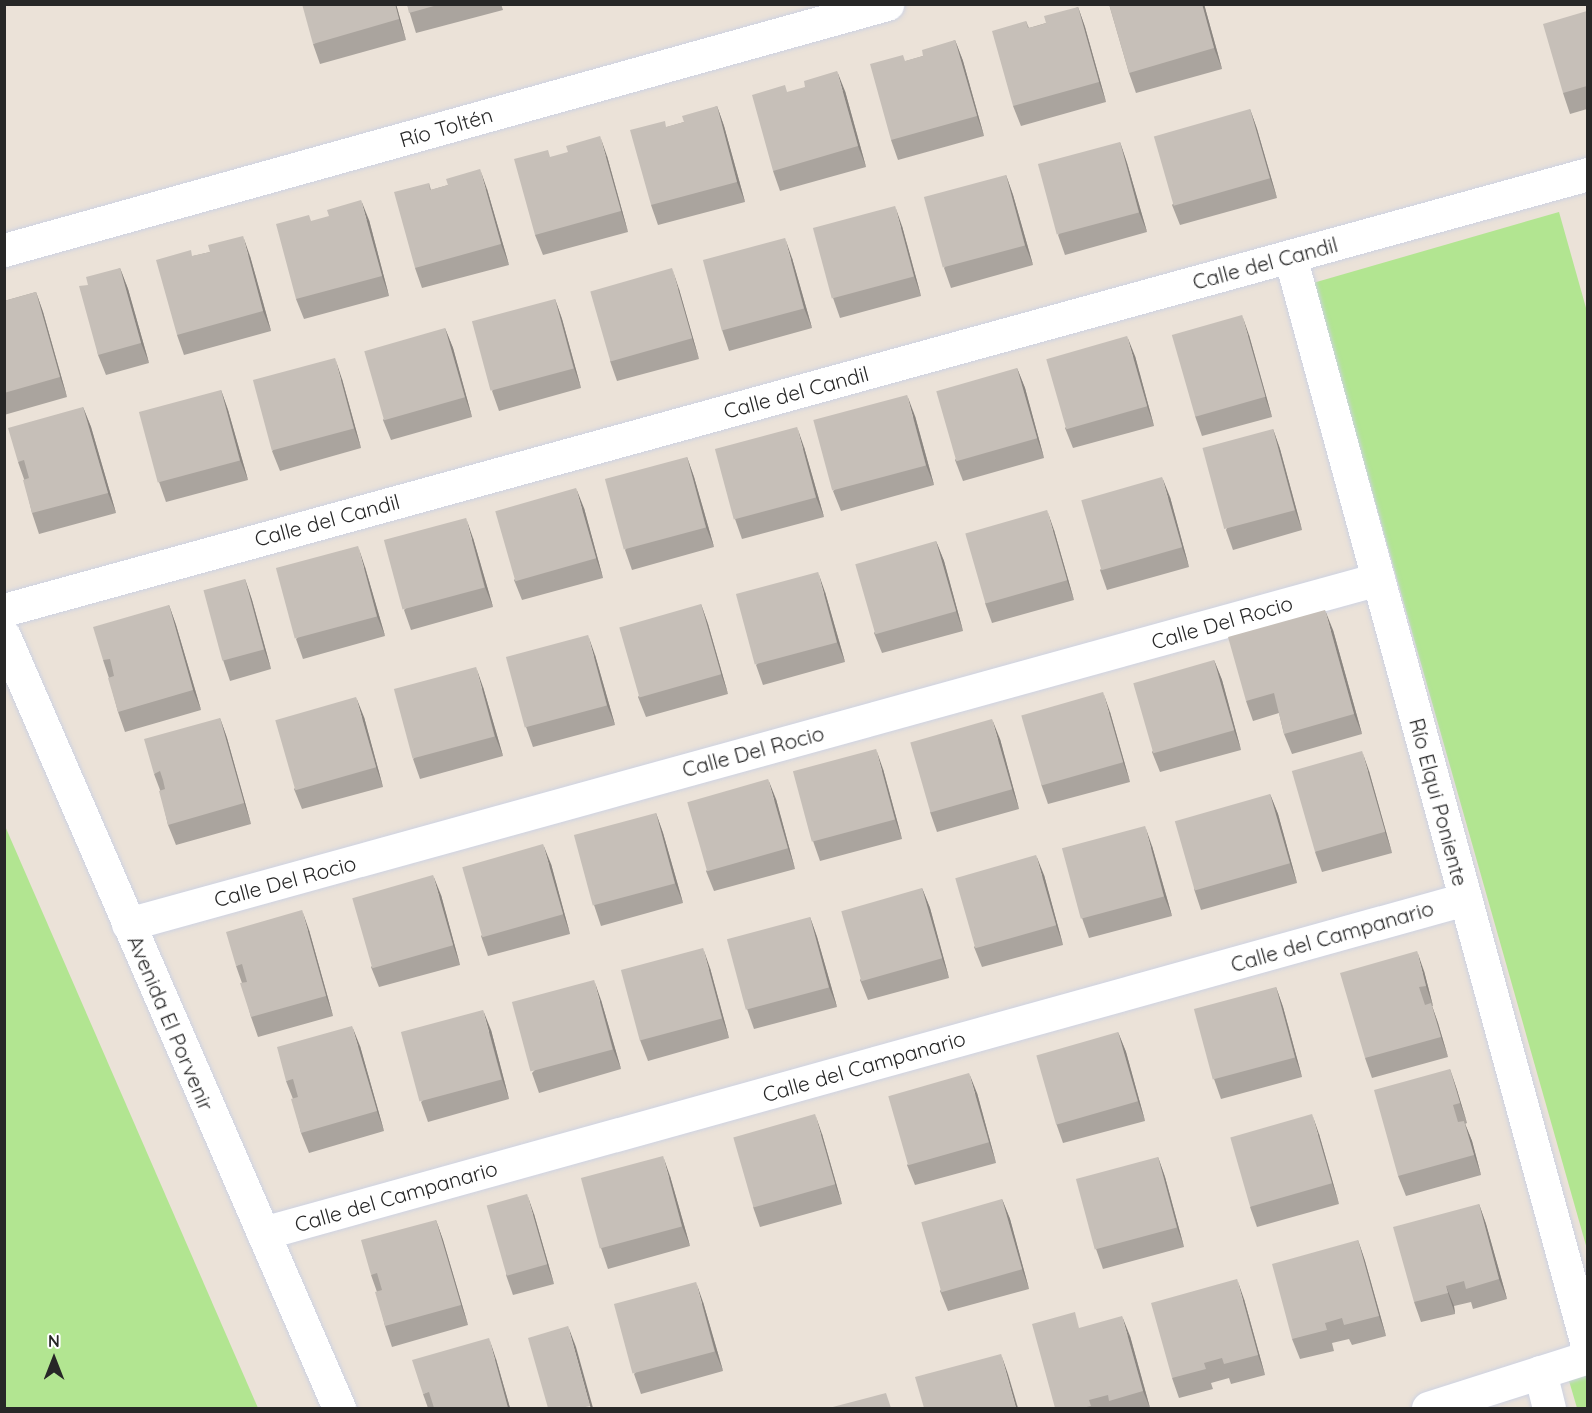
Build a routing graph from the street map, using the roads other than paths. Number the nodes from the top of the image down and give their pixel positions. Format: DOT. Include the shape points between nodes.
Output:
graph roads {
  1 [pos="887,4"];
  2 [pos="1587,174"];
  3 [pos="4,250"];
  4 [pos="1290,256"];
  5 [pos="1378,579"];
  6 [pos="4,610"];
  7 [pos="4,636"];
  8 [pos="1465,899"];
  9 [pos="129,924"];
  10 [pos="263,1233"];
  11 [pos="1587,1348"];
  12 [pos="1587,1357"];
  13 [pos="1540,1372"];
  14 [pos="339,1408"];
  15 [pos="1428,1408"];
  16 [pos="1550,1408"];
  1 -- 3 [label="street, Río Toltén"];
  2 -- 4 [label="street, Calle del Candil"];
  4 -- 5 [label="street, Río Elqui Poniente"];
  4 -- 6 [label="street, Calle del Candil"];
  5 -- 8 [label="street, Río Elqui Poniente"];
  5 -- 9 [label="street, Calle Del Rocio"];
  7 -- 9 [label="street, Avenida El Porvenir"];
  8 -- 10 [label="street, Calle del Campanario"];
  8 -- 11 [label="street, Río Elqui Poniente"];
  9 -- 10 [label="street, Avenida El Porvenir"];
  10 -- 14 [label="street, Avenida El Porvenir"];
  12 -- 13 [label="street"];
  13 -- 15 [label="street"];
  13 -- 16 [label="street"];
}
